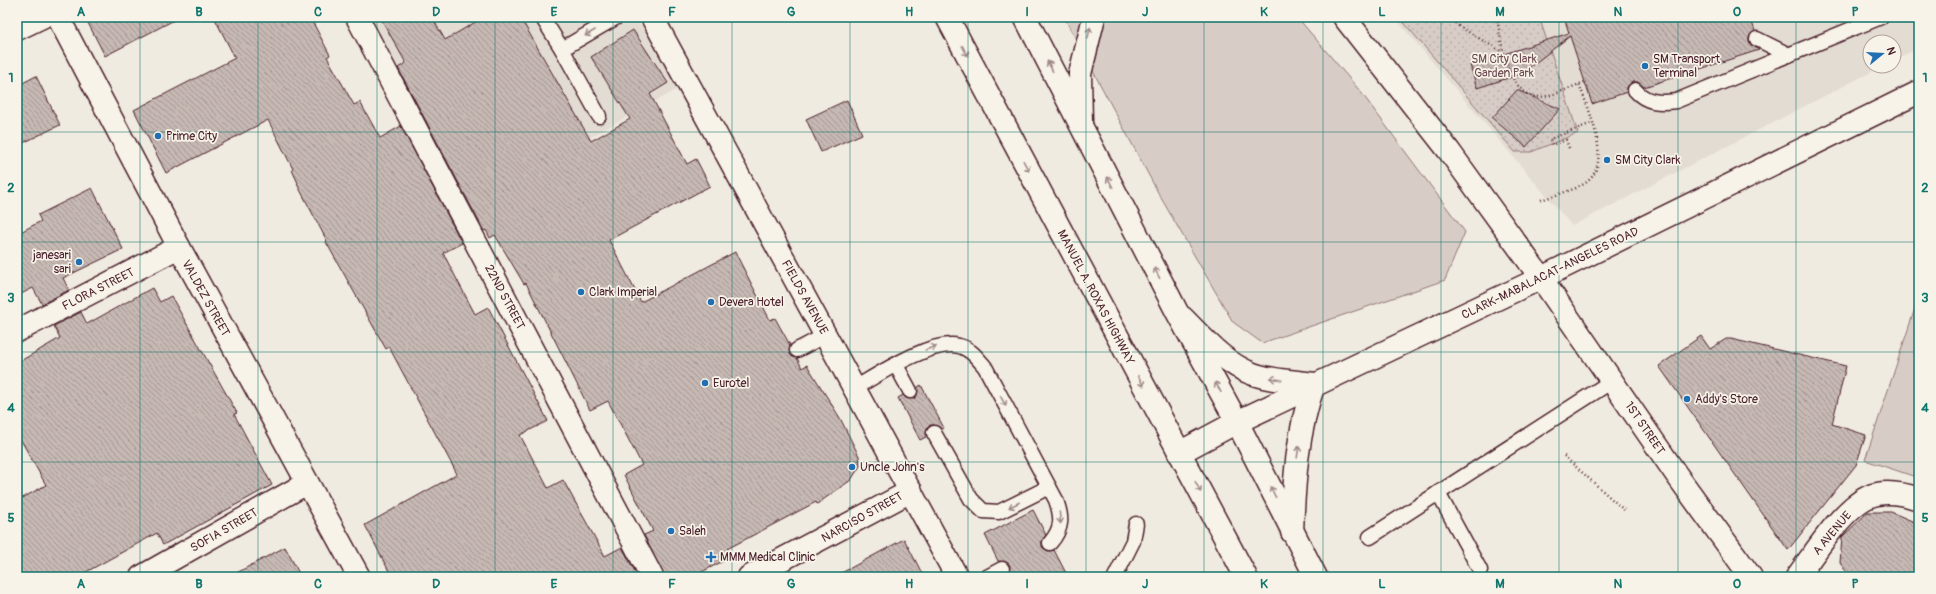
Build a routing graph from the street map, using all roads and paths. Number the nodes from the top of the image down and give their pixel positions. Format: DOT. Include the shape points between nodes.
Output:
graph roads {
  1 [pos="42,17"];
  2 [pos="58,17"];
  3 [pos="357,17"];
  4 [pos="542,17"];
  5 [pos="617,17"];
  6 [pos="652,17"];
  7 [pos="947,17"];
  8 [pos="1025,17"];
  9 [pos="1094,17"];
  10 [pos="1344,17"];
  11 [pos="1450,17"];
  12 [pos="1497,17"];
  13 [pos="1881,17"];
  14 [pos="17,30"];
  15 [pos="1757,40"];
  16 [pos="562,49"];
  17 [pos="1503,52"];
  18 [pos="1789,55"];
  19 [pos="1585,82"];
  20 [pos="1579,84"];
  21 [pos="1634,90"];
  22 [pos="1919,92"];
  23 [pos="599,116"];
  24 [pos="1592,123"];
  25 [pos="1082,127"];
  26 [pos="1569,148"];
  27 [pos="1541,200"];
  28 [pos="178,247"];
  29 [pos="1541,278"];
  30 [pos="1177,312"];
  31 [pos="17,331"];
  32 [pos="826,335"];
  33 [pos="797,350"];
  34 [pos="896,366"];
  35 [pos="1612,380"];
  36 [pos="1314,384"];
  37 [pos="855,388"];
  38 [pos="910,391"];
  39 [pos="1237,422"];
  40 [pos="934,433"];
  41 [pos="1179,453"];
  42 [pos="1564,456"];
  43 [pos="307,483"];
  44 [pos="1049,487"];
  45 [pos="910,491"];
  46 [pos="1438,493"];
  47 [pos="1919,499"];
  48 [pos="1624,510"];
  49 [pos="1136,524"];
  50 [pos="1292,532"];
  51 [pos="1370,537"];
  52 [pos="1050,543"];
  53 [pos="1002,569"];
  54 [pos="1480,570"];
  55 [pos="141,577"];
  56 [pos="359,577"];
  57 [pos="652,577"];
  58 [pos="749,577"];
  59 [pos="957,577"];
  60 [pos="987,577"];
  61 [pos="1115,577"];
  62 [pos="1246,577"];
  63 [pos="1316,577"];
  64 [pos="1751,577"];
  65 [pos="1797,577"];
  1 -- 14 [label="main road"];
  2 -- 28 [label="main road, VALDEZ STREET"];
  3 -- 57 [label="main road, 22ND STREET"];
  4 -- 16 [label="lane"];
  5 -- 16 [label="lane, one-way"];
  6 -- 32 [label="main road, FIELDS AVENUE"];
  7 -- 41 [label="main road, MANUEL A. ROXAS HIGHWAY, one-way"];
  25 -- 8 [label="main road, one-way"];
  25 -- 9 [label="main road, one-way" via="1080,74"];
  10 -- 29 [label="main road, 1ST STREET" via="1449,151"];
  11 -- 17 [label="path" via="1457,25"];
  12 -- 17 [label="path"];
  13 -- 18 [label="lane"];
  15 -- 18 [label="lane"];
  16 -- 23 [label="lane"];
  17 -- 20 [label="path" via="1509,72 1517,84 1528,93 1547,96"];
  18 -- 21 [label="lane" via="1676,100 1650,101"];
  19 -- 20 [label="path"];
  20 -- 24 [label="path"];
  22 -- 29 [label="main road, CLARK-MABALACAT-ANGELES ROAD"];
  24 -- 26 [label="path" via="1550,138 1552,145 1566,140"];
  24 -- 27 [label="path" via="1599,153 1594,174 1575,188"];
  30 -- 25 [label="main road, one-way"];
  28 -- 31 [label="main road, FLORA STREET"];
  28 -- 43 [label="main road, VALDEZ STREET"];
  29 -- 35 [label="main road, 1ST STREET"];
  29 -- 36 [label="main road, CLARK-MABALACAT-ANGELES ROAD"];
  36 -- 30 [label="main road, one-way" via="1262,376 1243,369 1218,353"];
  39 -- 30 [label="main road, one-way"];
  32 -- 33 [label="lane"];
  32 -- 37 [label="main road, FIELDS AVENUE"];
  34 -- 37 [label="lane"];
  34 -- 38 [label="lane"];
  34 -- 44 [label="lane, one-way" via="932,347 960,346 973,354 985,367"];
  35 -- 46 [label="lane"];
  35 -- 64 [label="main road, 1ST STREET"];
  36 -- 39 [label="main road, CLARK-MABALACAT-ANGELES ROAD"];
  50 -- 36 [label="main road, one-way" via="1293,493 1299,447 1305,410"];
  37 -- 45 [label="main road, FIELDS AVENUE"];
  39 -- 41 [label="main road, CLARK-MABALACAT-ANGELES ROAD"];
  50 -- 39 [label="main road, one-way"];
  44 -- 40 [label="lane, one-way" via="999,512 983,511 971,499"];
  41 -- 62 [label="main road, MANUEL A. ROXAS HIGHWAY, one-way"];
  42 -- 48 [label="path"];
  43 -- 55 [label="main road, SOFIA STREET"];
  43 -- 56 [label="main road, VALDEZ STREET"];
  44 -- 52 [label="lane, one-way" via="1062,520"];
  45 -- 58 [label="main road, NARCISO STREET"];
  45 -- 59 [label="main road, FIELDS AVENUE"];
  46 -- 51 [label="lane"];
  46 -- 54 [label="lane"];
  47 -- 65 [label="main road, A AVENUE" via="1901,494 1868,497 1842,519"];
  49 -- 61 [label="lane" via="1133,541"];
  50 -- 63 [label="main road"];
  53 -- 60 [label="lane"];
}
